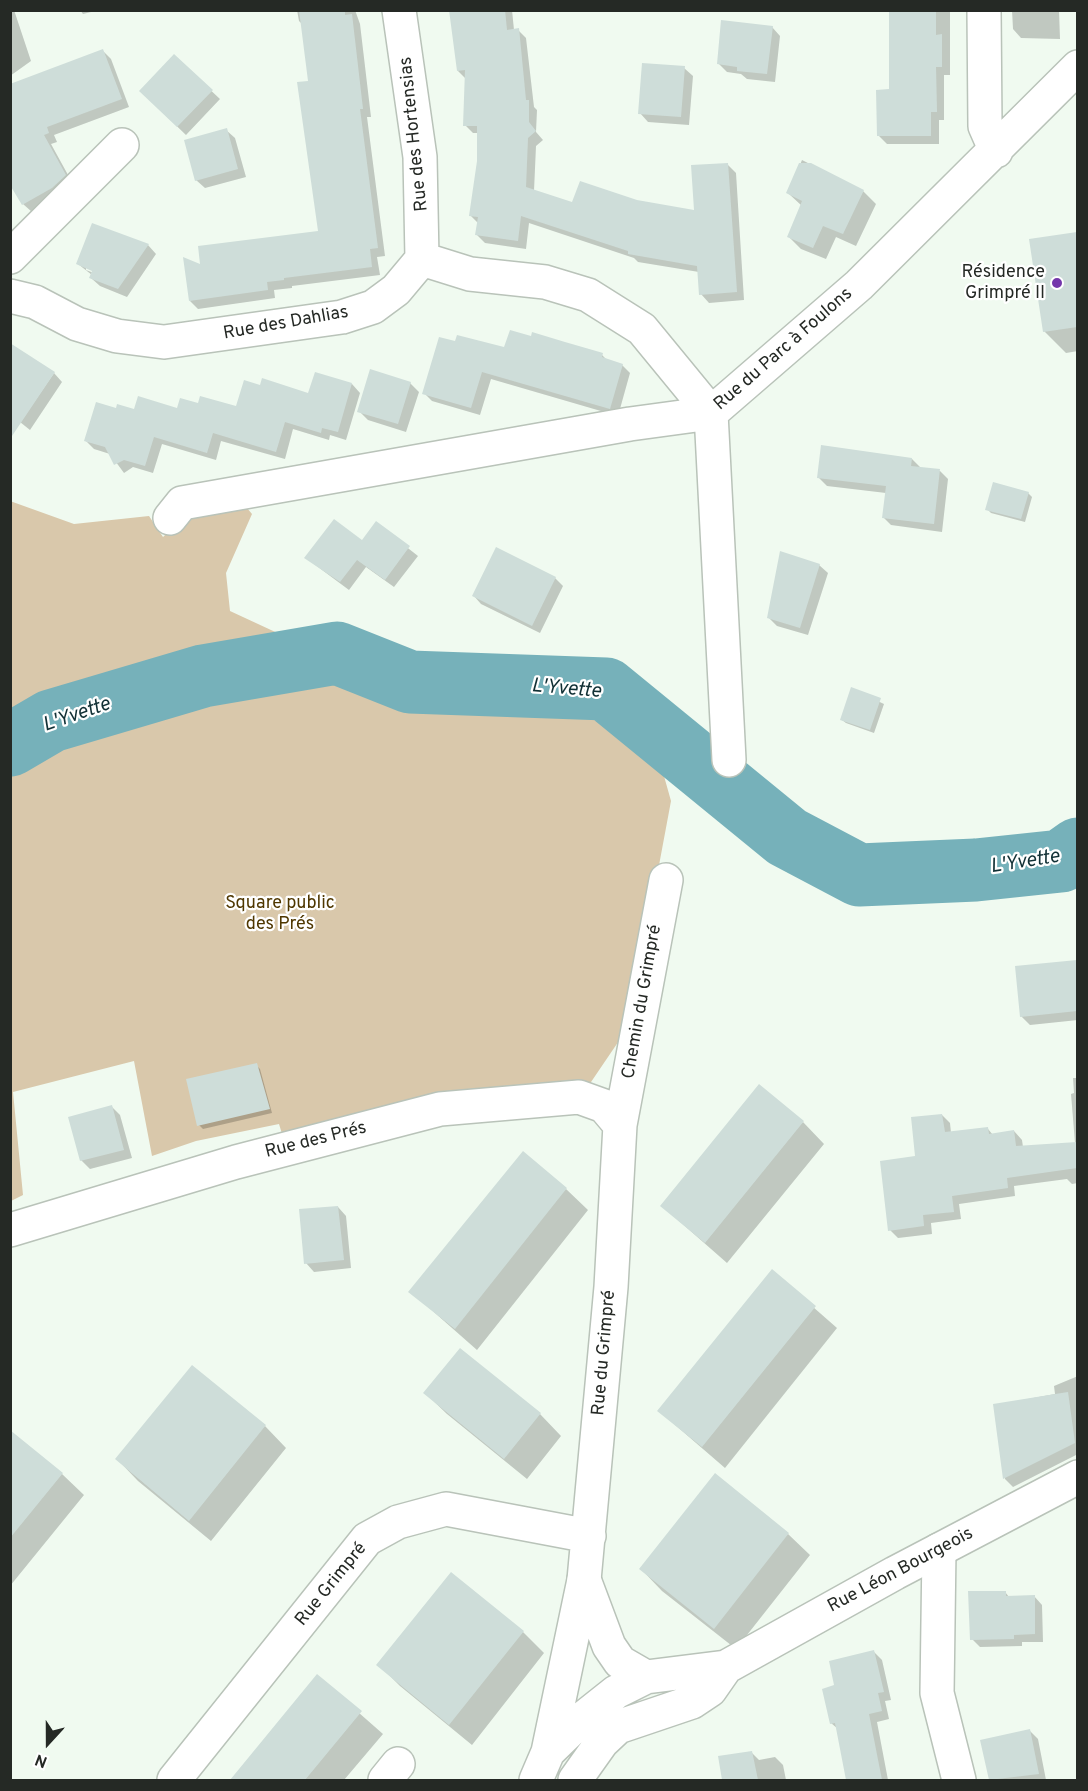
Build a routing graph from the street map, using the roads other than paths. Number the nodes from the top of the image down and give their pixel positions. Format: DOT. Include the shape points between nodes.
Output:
graph roads {
  1 [pos="399,10"];
  2 [pos="984,10"];
  3 [pos="1077,67"];
  4 [pos="122,145"];
  5 [pos="996,151"];
  6 [pos="10,256"];
  7 [pos="422,259"];
  8 [pos="10,296"];
  9 [pos="711,412"];
  10 [pos="170,518"];
  11 [pos="729,760"];
  12 [pos="666,880"];
  13 [pos="620,1125"];
  14 [pos="10,1230"];
  15 [pos="1077,1477"];
  16 [pos="589,1536"];
  17 [pos="939,1550"];
  18 [pos="584,1580"];
  19 [pos="568,1665"];
  20 [pos="726,1666"];
  21 [pos="646,1677"];
  22 [pos="602,1704"];
  23 [pos="637,1719"];
  24 [pos="542,1766"];
  25 [pos="174,1780"];
  26 [pos="575,1780"];
  27 [pos="959,1780"];
  1 -- 7 [label="street, Rue des Hortensias" via="420,157"];
  2 -- 5 [label="street" via="985,126"];
  3 -- 5 [label="street, Rue du Parc à Foulons"];
  4 -- 6 [label="street"];
  5 -- 9 [label="street, Rue du Parc à Foulons" via="859,285"];
  7 -- 8 [label="street, Rue des Dahlias" via="396,290 373,307 342,317 164,342 117,336 77,324 35,302"];
  7 -- 9 [label="street" via="470,274 545,282 598,300 642,329"];
  9 -- 10 [label="street" via="182,503"];
  9 -- 11 [label="street, Rue du Parc à Foulons"];
  12 -- 13 [label="street, Chemin du Grimpré"];
  13 -- 14 [label="street, Rue des Prés" via="604,1106 579,1096 441,1109 233,1162"];
  13 -- 16 [label="street, Rue du Grimpré" via="611,1287"];
  15 -- 17 [label="street, Rue Léon Bourgeois"];
  16 -- 18 [label="street, Rue du Grimpré"];
  16 -- 25 [label="street, Rue Grimpré" via="446,1509 398,1522 378,1533 368,1539"];
  17 -- 20 [label="street, Rue Léon Bourgeois"];
  17 -- 27 [label="street" via="937,1693"];
  18 -- 19 [label="street, Rue du Grimpré"];
  18 -- 21 [label="street" via="609,1646 620,1662"];
  19 -- 22 [label="street" via="575,1679"];
  19 -- 24 [label="street, Rue du Grimpré"];
  20 -- 21 [label="street, Rue Léon Bourgeois"];
  20 -- 23 [label="street, Rue Léon Bourgeois" via="710,1690 692,1702"];
  21 -- 22 [label="street, Rue Léon Bourgeois"];
  22 -- 23 [label="street"];
  22 -- 24 [label="street, Rue Léon Bourgeois"];
  23 -- 26 [label="street, Rue Léon Bourgeois" via="618,1727 602,1742"];
}
